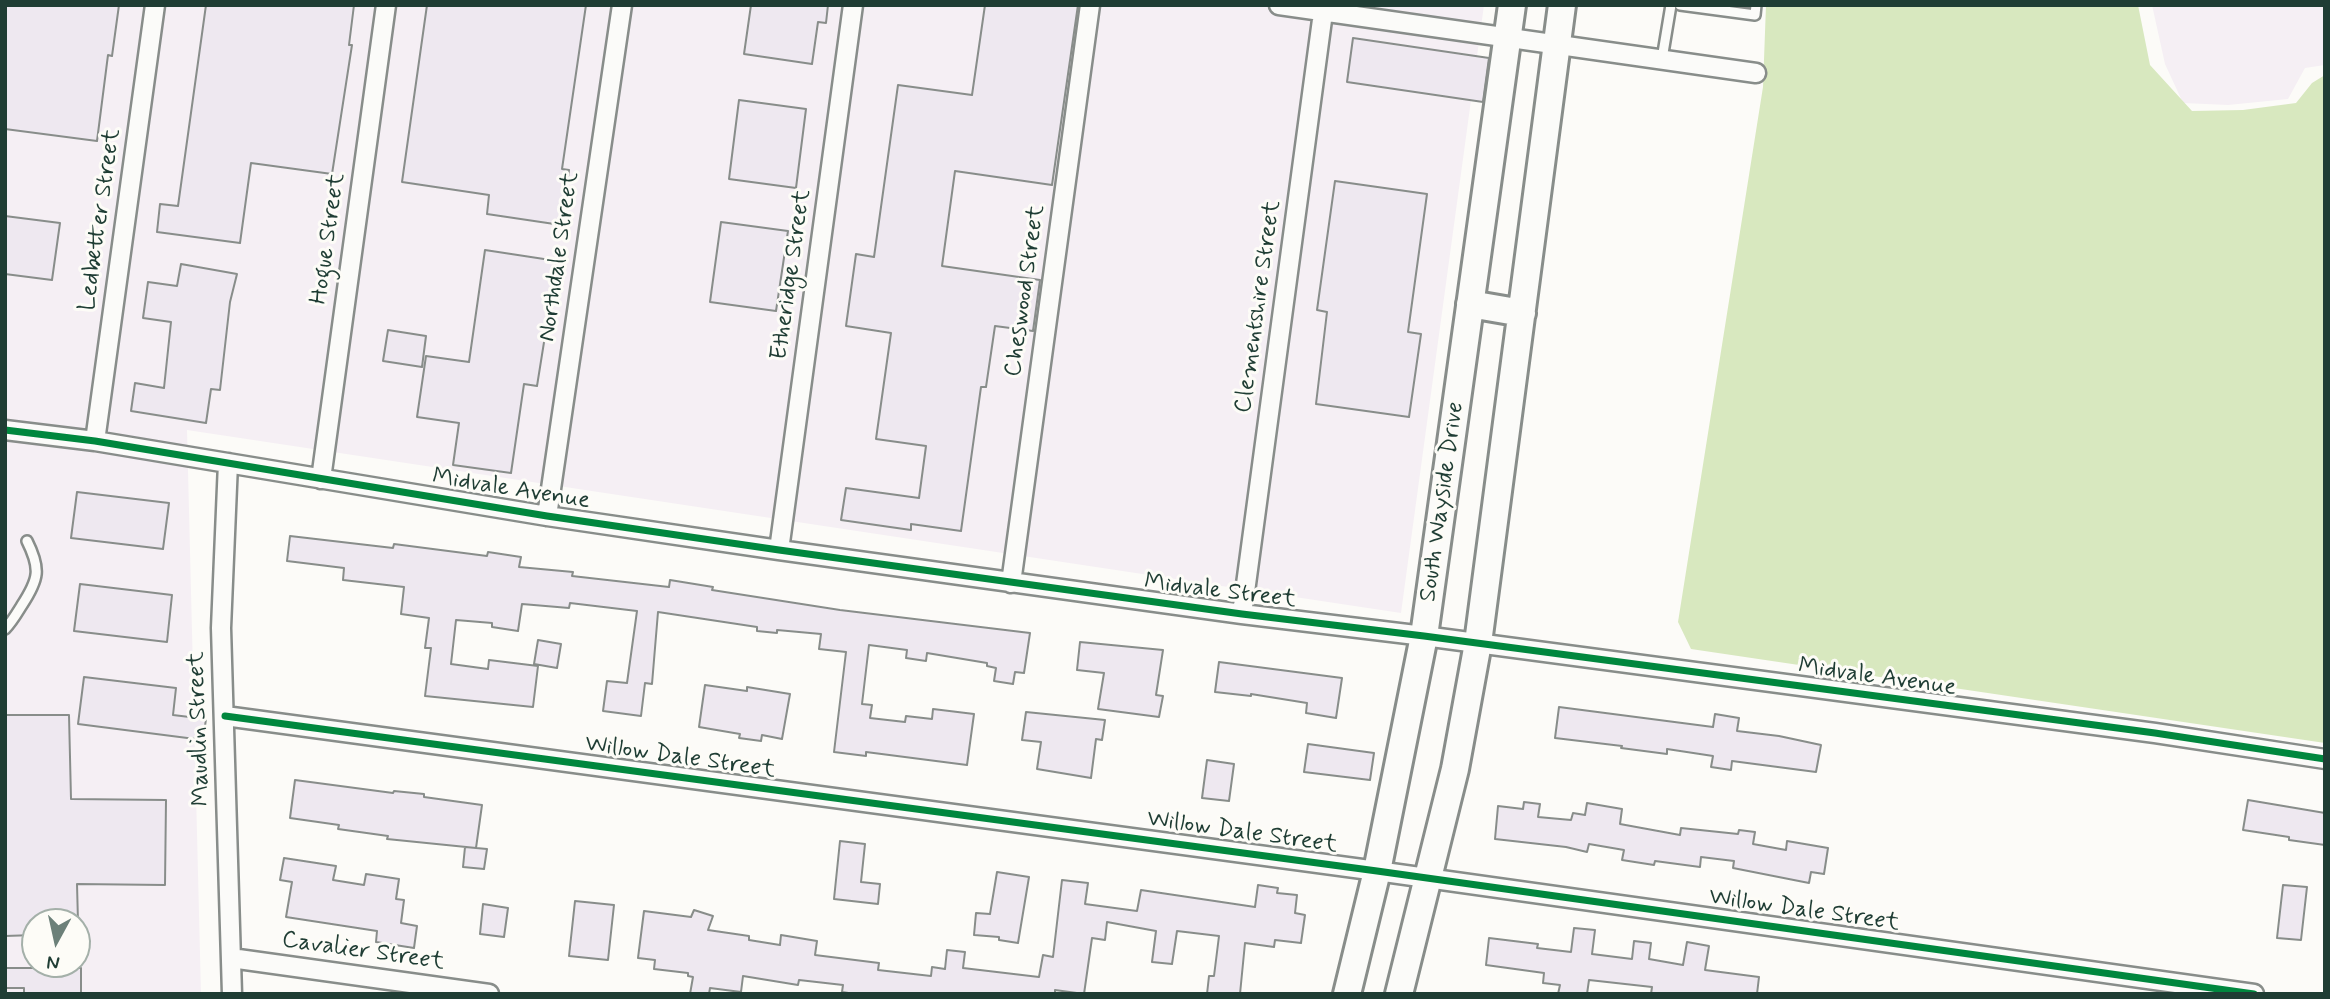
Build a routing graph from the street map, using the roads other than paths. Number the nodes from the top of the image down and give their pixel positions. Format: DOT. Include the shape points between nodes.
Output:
graph roads {
  1 [pos="155,5"];
  2 [pos="386,5"];
  3 [pos="622,5"];
  4 [pos="853,5"];
  5 [pos="1090,5"];
  6 [pos="1279,5"];
  7 [pos="1512,5"];
  8 [pos="1562,5"];
  9 [pos="1671,5"];
  10 [pos="1684,5"];
  11 [pos="1756,5"];
  12 [pos="1712,7"];
  13 [pos="1324,8"];
  14 [pos="1507,37"];
  15 [pos="1557,44"];
  16 [pos="1662,59"];
  17 [pos="1756,73"];
  18 [pos="1470,304"];
  19 [pos="1522,313"];
  20 [pos="5,430"];
  21 [pos="96,441"];
  22 [pos="228,463"];
  23 [pos="321,478"];
  24 [pos="547,516"];
  25 [pos="27,541"];
  26 [pos="779,550"];
  27 [pos="1011,583"];
  28 [pos="1242,614"];
  29 [pos="5,629"];
  30 [pos="1424,636"];
  31 [pos="1478,643"];
  32 [pos="225,716"];
  33 [pos="2325,759"];
  34 [pos="1377,871"];
  35 [pos="1427,878"];
  36 [pos="231,958"];
  37 [pos="232,994"];
  38 [pos="489,994"];
  39 [pos="1347,994"];
  40 [pos="1399,994"];
  41 [pos="2254,994"];
  1 -- 21 [label="street, Ledbetter Street"];
  2 -- 23 [label="street, Hogue Street"];
  3 -- 24 [label="street, Northdale Street"];
  4 -- 26 [label="street, Etheridge Street"];
  5 -- 27 [label="street, Cheswood Street"];
  6 -- 13 [label="street"];
  7 -- 14 [label="main road, South Wayside Drive"];
  8 -- 15 [label="main road"];
  9 -- 16 [label="lane"];
  10 -- 12 [label="lane"];
  11 -- 12 [label="lane" via="1755,15"];
  13 -- 14 [label="street"];
  13 -- 28 [label="street, Clementshire Street"];
  14 -- 15 [label="street"];
  14 -- 18 [label="main road, South Wayside Drive"];
  15 -- 16 [label="street"];
  15 -- 19 [label="main road"];
  16 -- 17 [label="street"];
  18 -- 19 [label="main road"];
  18 -- 30 [label="main road, South Wayside Drive"];
  19 -- 31 [label="main road"];
  20 -- 21 [label="street, Midvale Avenue"];
  21 -- 22 [label="street, Midvale Avenue"];
  22 -- 23 [label="street, Midvale Avenue"];
  22 -- 32 [label="street, Maudlin Street" via="221,628"];
  23 -- 24 [label="street, Midvale Avenue"];
  24 -- 26 [label="street, Midvale Avenue"];
  25 -- 29 [label="lane" via="36,559 34,588"];
  26 -- 27 [label="street, Midvale Avenue"];
  27 -- 28 [label="street, Midvale Street"];
  28 -- 30 [label="street, Midvale Street"];
  30 -- 31 [label="street, Midvale Avenue"];
  30 -- 34 [label="main road, South Wayside Drive"];
  31 -- 33 [label="street, Midvale Avenue"];
  31 -- 35 [label="main road" via="1455,769"];
  32 -- 34 [label="street, Willow Dale Street"];
  32 -- 36 [label="street, Maudlin Street"];
  34 -- 35 [label="street, Willow Dale Street"];
  34 -- 39 [label="main road, South Wayside Drive"];
  35 -- 40 [label="main road"];
  35 -- 41 [label="street, Willow Dale Street"];
  36 -- 37 [label="street, Maudlin Street"];
  36 -- 38 [label="street, Cavalier Street"];
}
